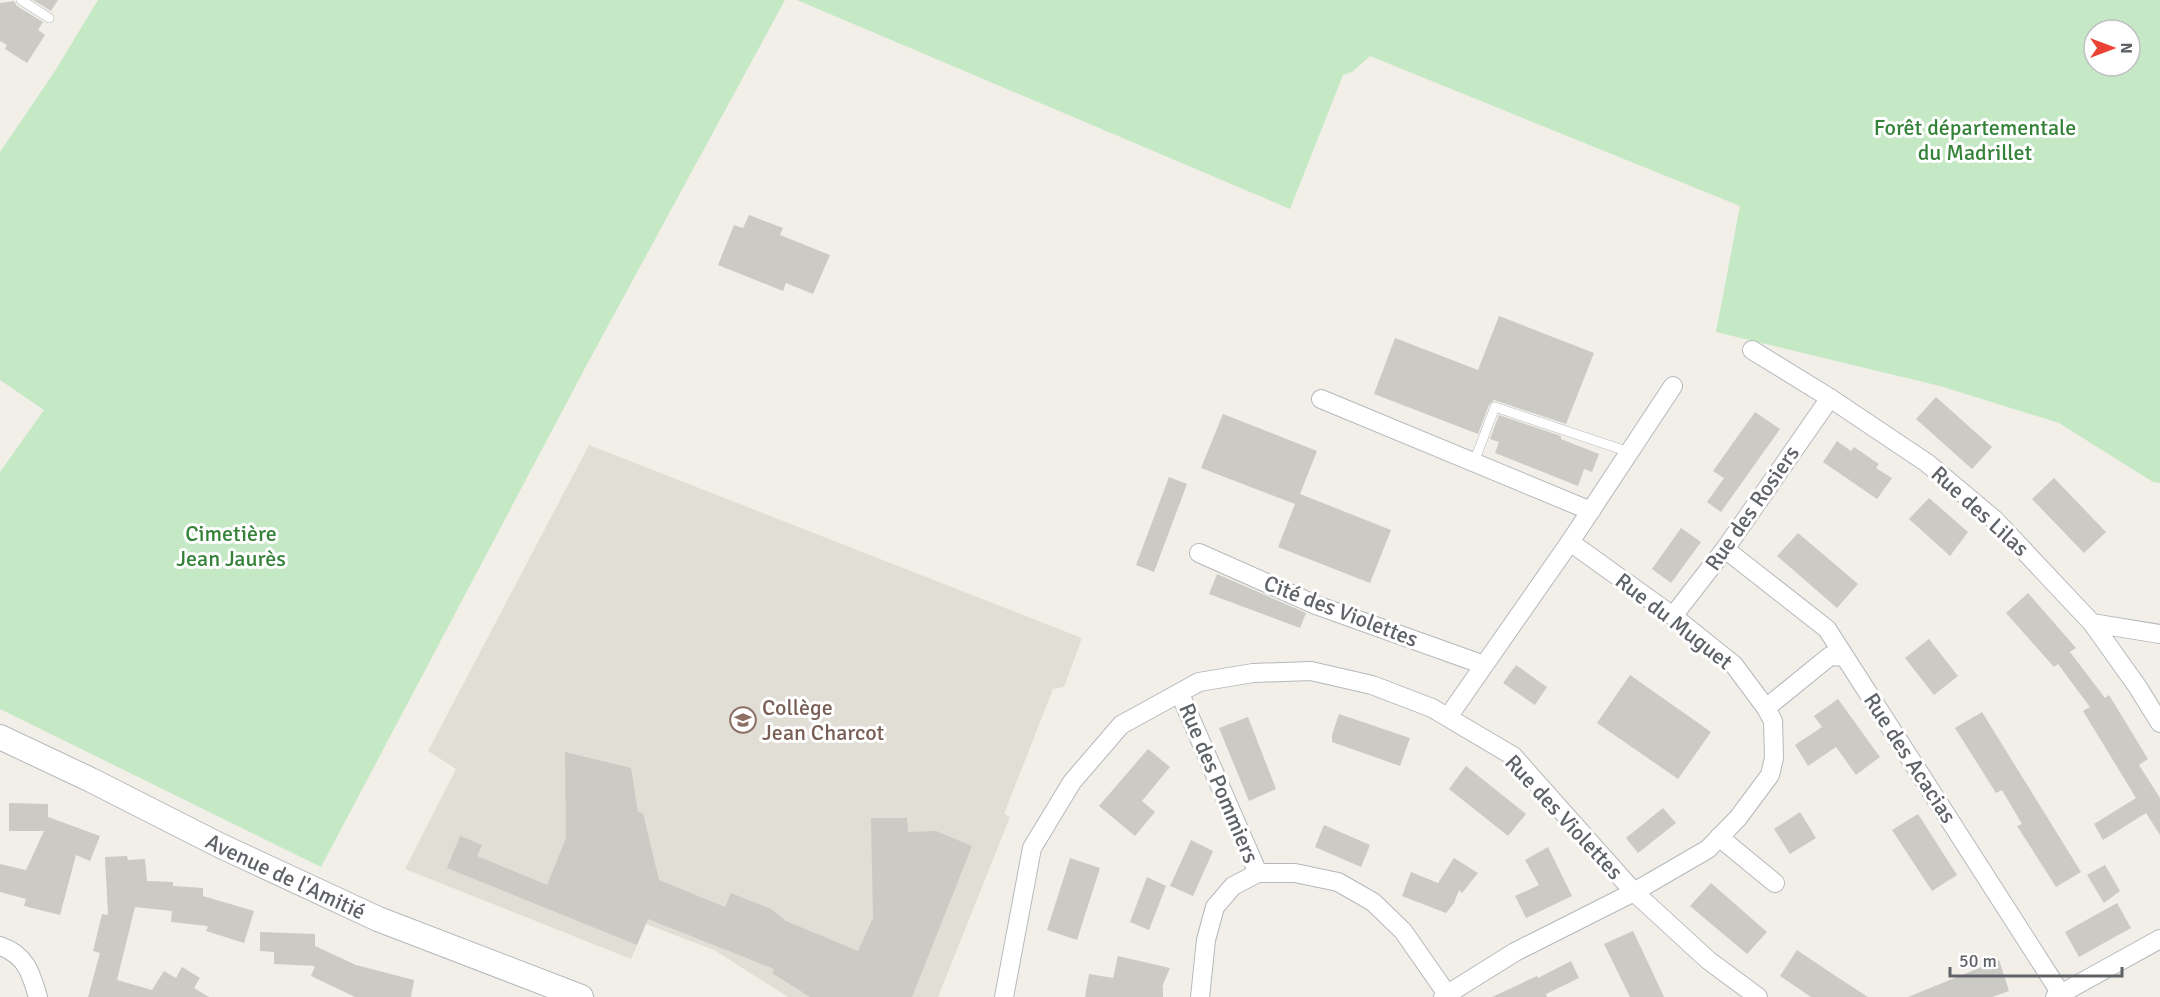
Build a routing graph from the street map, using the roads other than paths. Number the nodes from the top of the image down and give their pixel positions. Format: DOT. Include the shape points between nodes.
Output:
graph roads {
  1 [pos="21,0"];
  2 [pos="48,18"];
  3 [pos="1752,350"];
  4 [pos="1673,386"];
  5 [pos="1830,398"];
  6 [pos="1321,399"];
  7 [pos="1629,452"];
  8 [pos="1473,462"];
  9 [pos="1591,511"];
  10 [pos="1570,542"];
  11 [pos="1725,549"];
  12 [pos="1199,553"];
  13 [pos="1673,616"];
  14 [pos="2092,624"];
  15 [pos="2160,634"];
  16 [pos="1845,657"];
  17 [pos="1484,665"];
  18 [pos="1180,694"];
  19 [pos="1766,708"];
  20 [pos="1448,717"];
  21 [pos="2160,723"];
  22 [pos="0,737"];
  23 [pos="1719,837"];
  24 [pos="1258,873"];
  25 [pos="1774,883"];
  26 [pos="1634,892"];
  27 [pos="2160,939"];
  28 [pos="0,946"];
  29 [pos="551,992"];
  30 [pos="32,993"];
  31 [pos="1446,996"];
  32 [pos="2060,996"];
  33 [pos="581,997"];
  34 [pos="1005,997"];
  35 [pos="1200,997"];
  36 [pos="1758,997"];
  1 -- 2 [label="lane"];
  3 -- 5 [label="street, Rue des Lilas"];
  4 -- 7 [label="street"];
  5 -- 11 [label="street, Rue des Rosiers"];
  5 -- 14 [label="street, Rue des Lilas" via="1927,463 1995,520"];
  6 -- 8 [label="street"];
  7 -- 8 [label="lane" via="1495,407"];
  7 -- 9 [label="street"];
  8 -- 9 [label="street"];
  9 -- 10 [label="street"];
  10 -- 13 [label="street, Rue du Muguet"];
  10 -- 17 [label="street"];
  11 -- 13 [label="street, Rue des Rosiers"];
  11 -- 16 [label="street, Rue des Acacias" via="1827,629"];
  12 -- 17 [label="street, Cité des Violettes" via="1316,605"];
  13 -- 19 [label="street, Rue du Muguet" via="1734,665"];
  14 -- 15 [label="street"];
  14 -- 21 [label="street, Rue des Lilas"];
  16 -- 19 [label="street" via="1830,656"];
  16 -- 32 [label="street, Rue des Acacias"];
  17 -- 20 [label="street"];
  18 -- 20 [label="street, Rue des Violettes" via="1199,682 1253,673 1311,670 1372,685"];
  18 -- 24 [label="street, Rue des Pommiers"];
  18 -- 34 [label="street, Rue des Violettes" via="1120,725 1072,782 1032,848"];
  19 -- 23 [label="street, Rue du Muguet" via="1773,721 1774,758 1770,775"];
  20 -- 26 [label="street, Rue des Violettes" via="1513,756"];
  22 -- 29 [label="street, Avenue de l'Amitié" via="378,920"];
  23 -- 25 [label="street"];
  23 -- 26 [label="street, Rue du Muguet" via="1708,849"];
  24 -- 31 [label="street" via="1295,873 1338,882 1373,902 1403,931"];
  24 -- 35 [label="street" via="1233,886 1215,907 1206,940"];
  26 -- 31 [label="street, Rue du Muguet" via="1515,952"];
  26 -- 36 [label="street, Rue des Violettes" via="1708,960"];
  27 -- 32 [label="street"];
  28 -- 30 [label="street" via="29,968"];
  29 -- 33 [label="street, Avenue de l'Amitié"];
}
